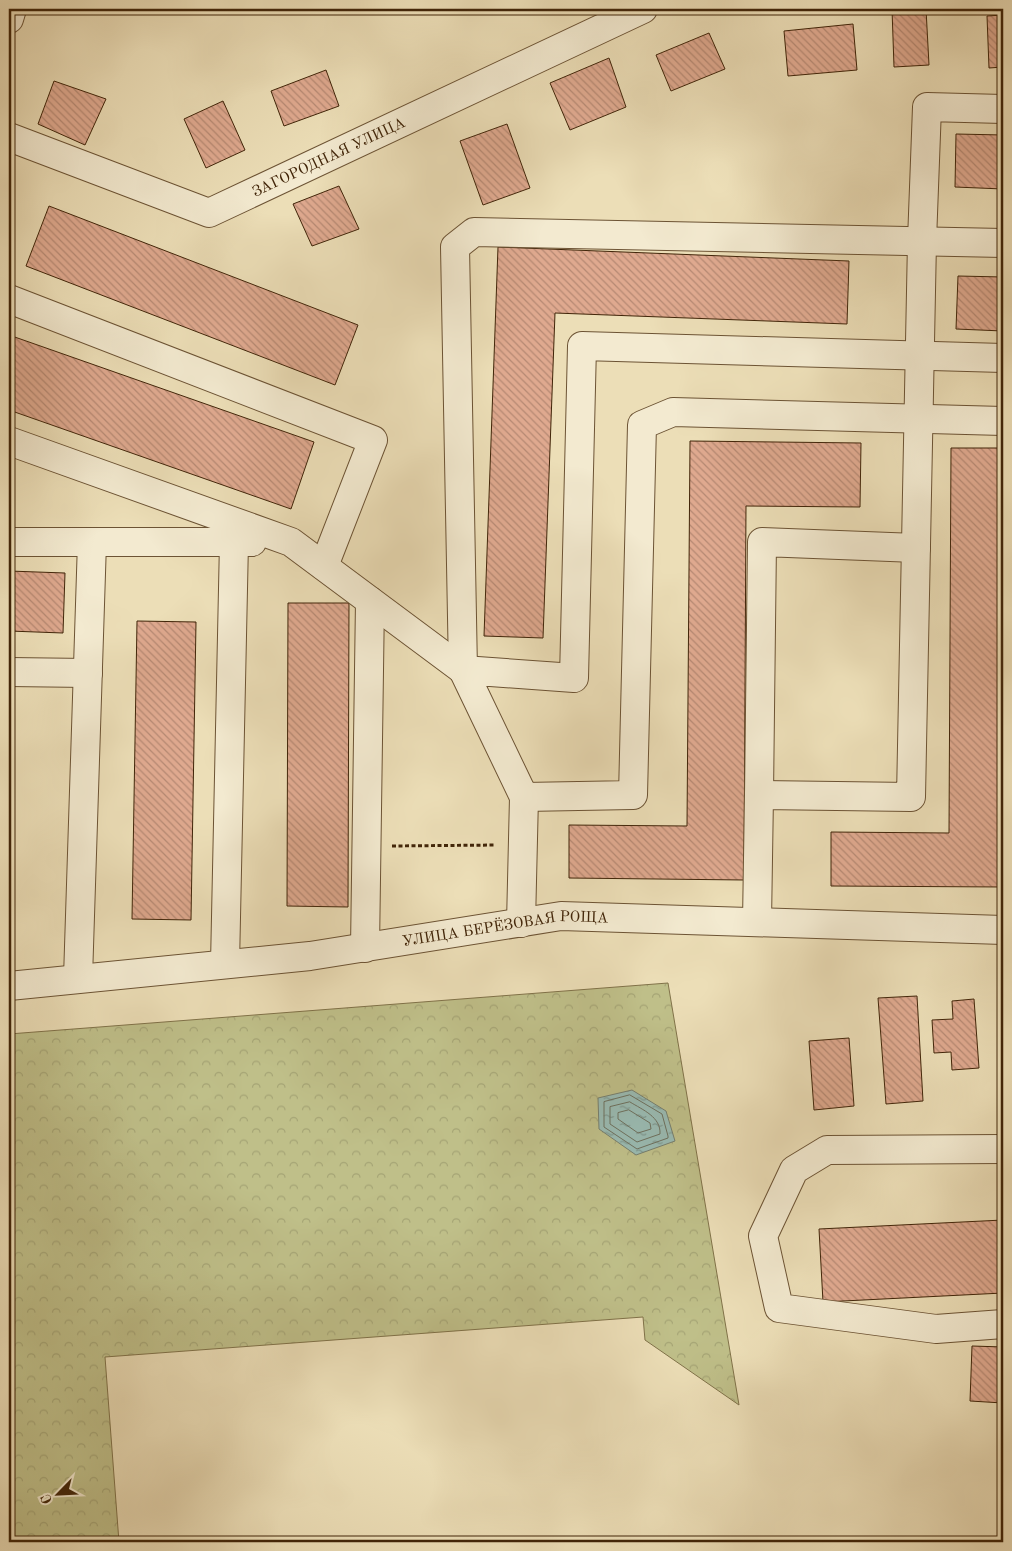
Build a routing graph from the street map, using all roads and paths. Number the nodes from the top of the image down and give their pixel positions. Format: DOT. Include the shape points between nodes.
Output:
graph roads {
  1 [pos="12,9"];
  2 [pos="643,9"];
  3 [pos="9,18"];
  4 [pos="1003,109"];
  5 [pos="9,138"];
  6 [pos="922,241"];
  7 [pos="1003,243"];
  8 [pos="9,299"];
  9 [pos="920,356"];
  10 [pos="1003,358"];
  11 [pos="919,419"];
  12 [pos="1003,421"];
  13 [pos="9,441"];
  14 [pos="9,542"];
  15 [pos="92,542"];
  16 [pos="234,542"];
  17 [pos="291,542"];
  18 [pos="916,548"];
  19 [pos="324,566"];
  20 [pos="370,601"];
  21 [pos="464,670"];
  22 [pos="9,672"];
  23 [pos="88,673"];
  24 [pos="759,795"];
  25 [pos="524,796"];
  26 [pos="523,845"];
  27 [pos="366,846"];
  28 [pos="757,922"];
  29 [pos="521,923"];
  30 [pos="1003,930"];
  31 [pos="365,948"];
  32 [pos="226,964"];
  33 [pos="78,978"];
  34 [pos="9,986"];
  35 [pos="1003,1150"];
  36 [pos="1003,1324"];
  1 -- 3 [label="street"];
  2 -- 5 [label="street, ЗАГОРОДНАЯ УЛИЦА" via="209,213"];
  4 -- 6 [label="street" via="927,107"];
  6 -- 7 [label="street"];
  6 -- 9 [label="street"];
  6 -- 21 [label="street" via="474,232 455,247"];
  8 -- 19 [label="street" via="373,440"];
  9 -- 10 [label="street"];
  9 -- 11 [label="street"];
  9 -- 21 [label="street" via="582,346 574,678"];
  11 -- 12 [label="street"];
  11 -- 18 [label="street"];
  11 -- 25 [label="street" via="673,412 642,425 633,794"];
  13 -- 17 [label="street"];
  14 -- 15 [label="street"];
  15 -- 16 [label="street"];
  15 -- 23 [label="street"];
  16 -- 17 [label="street"];
  16 -- 32 [label="street"];
  17 -- 19 [label="street"];
  18 -- 24 [label="street" via="911,797"];
  18 -- 24 [label="street" via="762,542"];
  19 -- 20 [label="street"];
  20 -- 21 [label="street"];
  20 -- 27 [label="street"];
  21 -- 25 [label="street"];
  22 -- 23 [label="street"];
  23 -- 33 [label="street"];
  24 -- 28 [label="street"];
  25 -- 26 [label="street"];
  26 -- 27 [label="path"];
  26 -- 29 [label="street"];
  27 -- 31 [label="street"];
  28 -- 29 [label="street, УЛИЦА БЕРЁЗОВАЯ РОЩА" via="561,916"];
  28 -- 30 [label="street, УЛИЦА БЕРЁЗОВАЯ РОЩА"];
  29 -- 31 [label="street, УЛИЦА БЕРЁЗОВАЯ РОЩА"];
  31 -- 32 [label="street, УЛИЦА БЕРЁЗОВАЯ РОЩА"];
  32 -- 33 [label="street, УЛИЦА БЕРЁЗОВАЯ РОЩА"];
  33 -- 34 [label="street, УЛИЦА БЕРЁЗОВАЯ РОЩА"];
  35 -- 36 [label="street" via="826,1150 794,1170 763,1236 779,1308 936,1329"];
}
